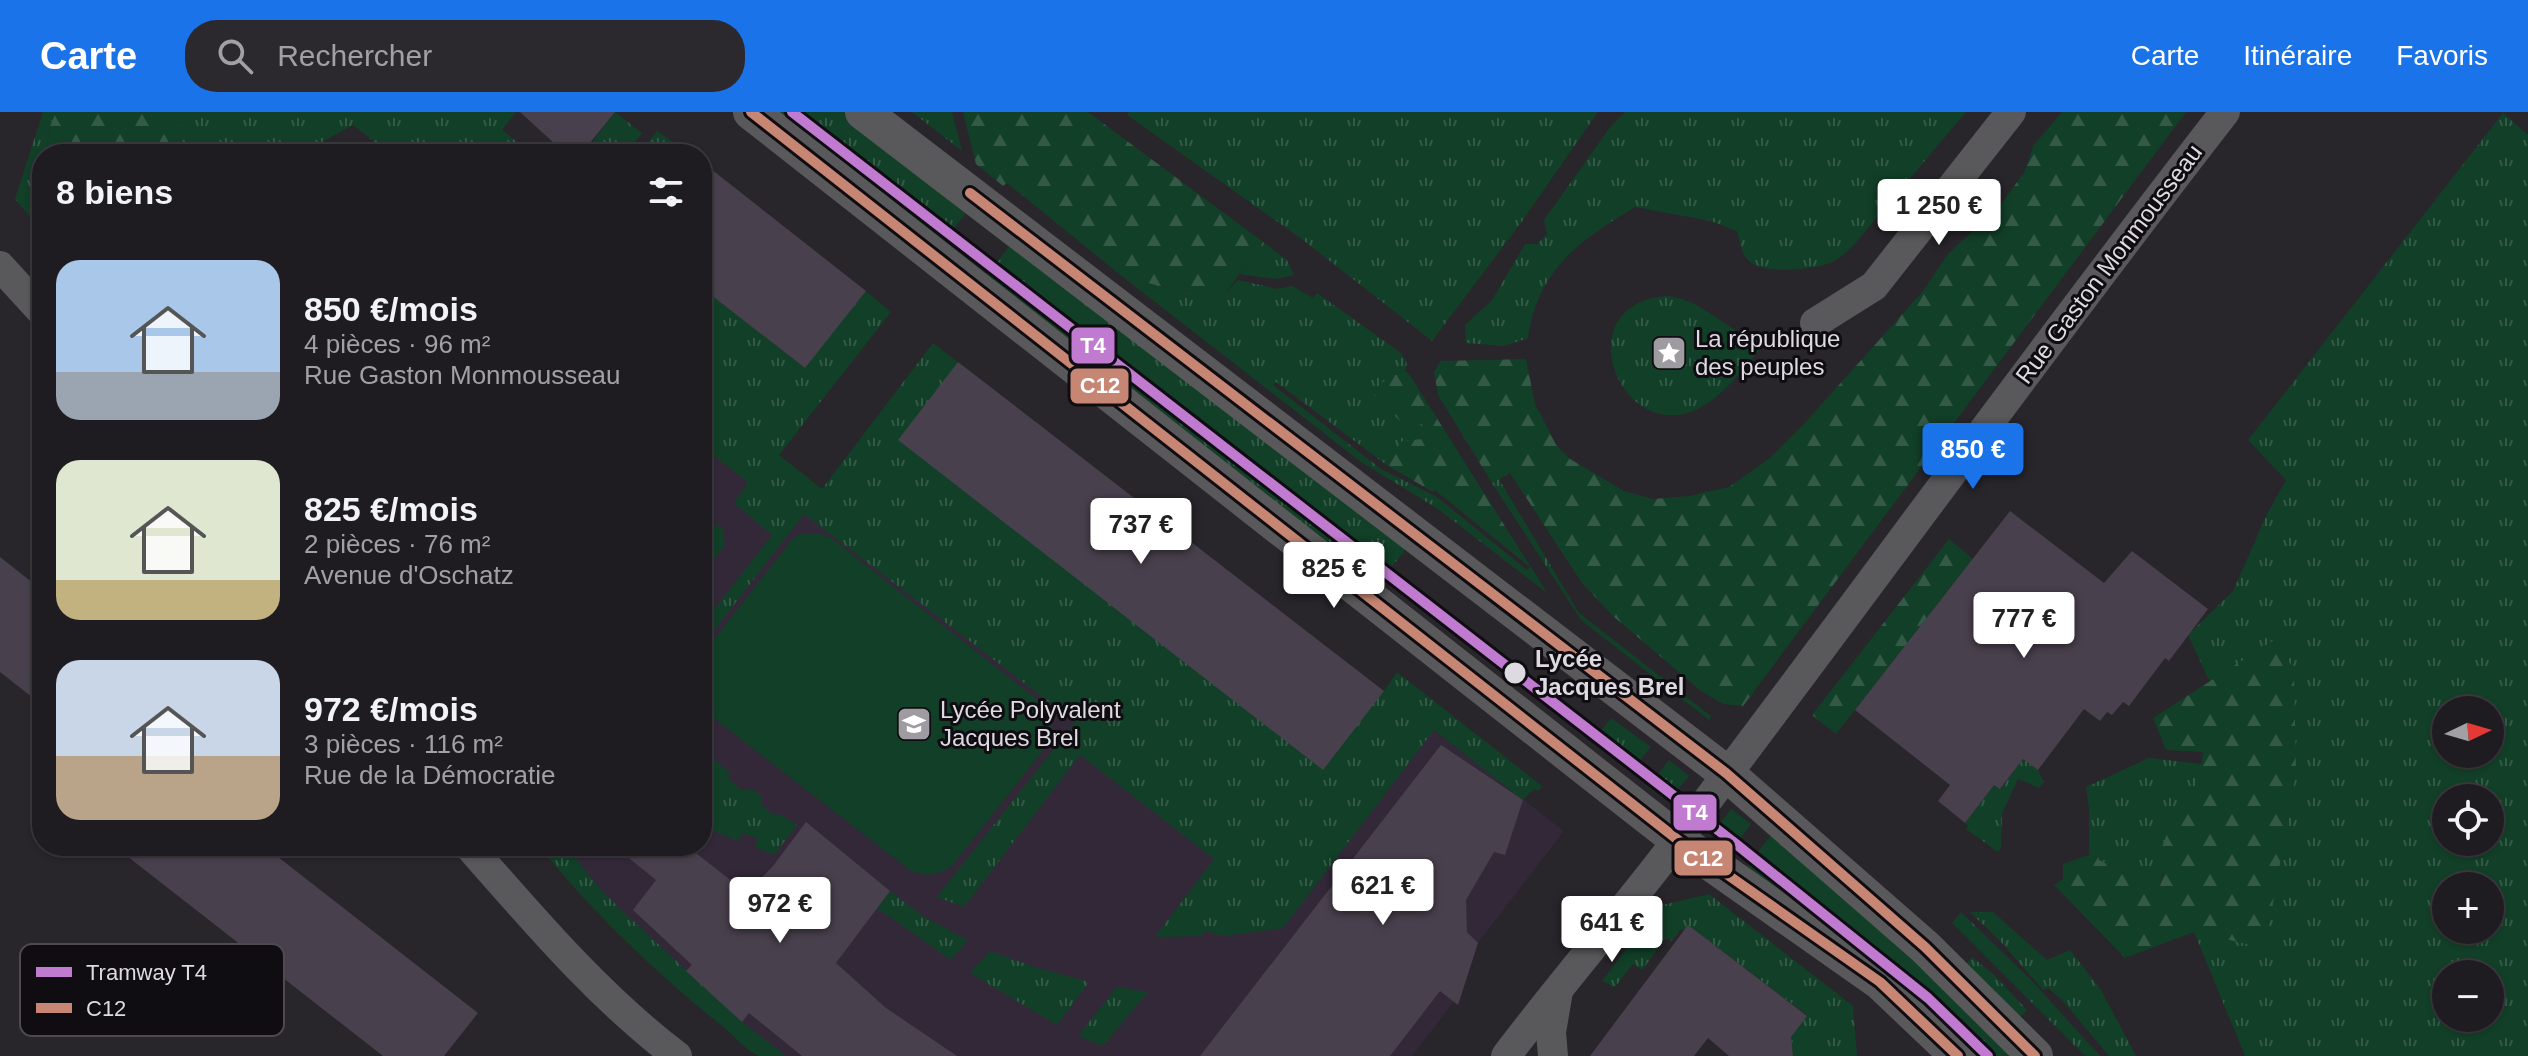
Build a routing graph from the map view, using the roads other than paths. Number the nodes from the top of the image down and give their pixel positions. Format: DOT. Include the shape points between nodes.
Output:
graph roads {
  1 [pos="751,112"];
  2 [pos="863,112"];
  3 [pos="2011,112"];
  4 [pos="2225,112"];
  5 [pos="0,266"];
  6 [pos="32,301"];
  7 [pos="1815,323"];
  8 [pos="1726,773"];
  9 [pos="1678,840"];
  10 [pos="478,856"];
  11 [pos="1558,987"];
  12 [pos="677,1056"];
  13 [pos="1506,1056"];
  14 [pos="1553,1056"];
  15 [pos="1958,1056"];
  16 [pos="2035,1056"];
  1 -- 9 [label="street"];
  2 -- 8 [label="street"];
  3 -- 7 [label="street" via="1874,286"];
  4 -- 8 [label="street, Rue Gaston Monmousseau"];
  5 -- 6 [label="street"];
  8 -- 9 [label="street, Rue Gaston Monmousseau"];
  8 -- 16 [label="street" via="1925,947"];
  9 -- 11 [label="street, Rue Gaston Monmousseau"];
  9 -- 15 [label="street" via="1880,982"];
  10 -- 12 [label="street" via="561,951"];
  11 -- 13 [label="street, Rue Gaston Monmousseau"];
  11 -- 14 [label="street"];
}
